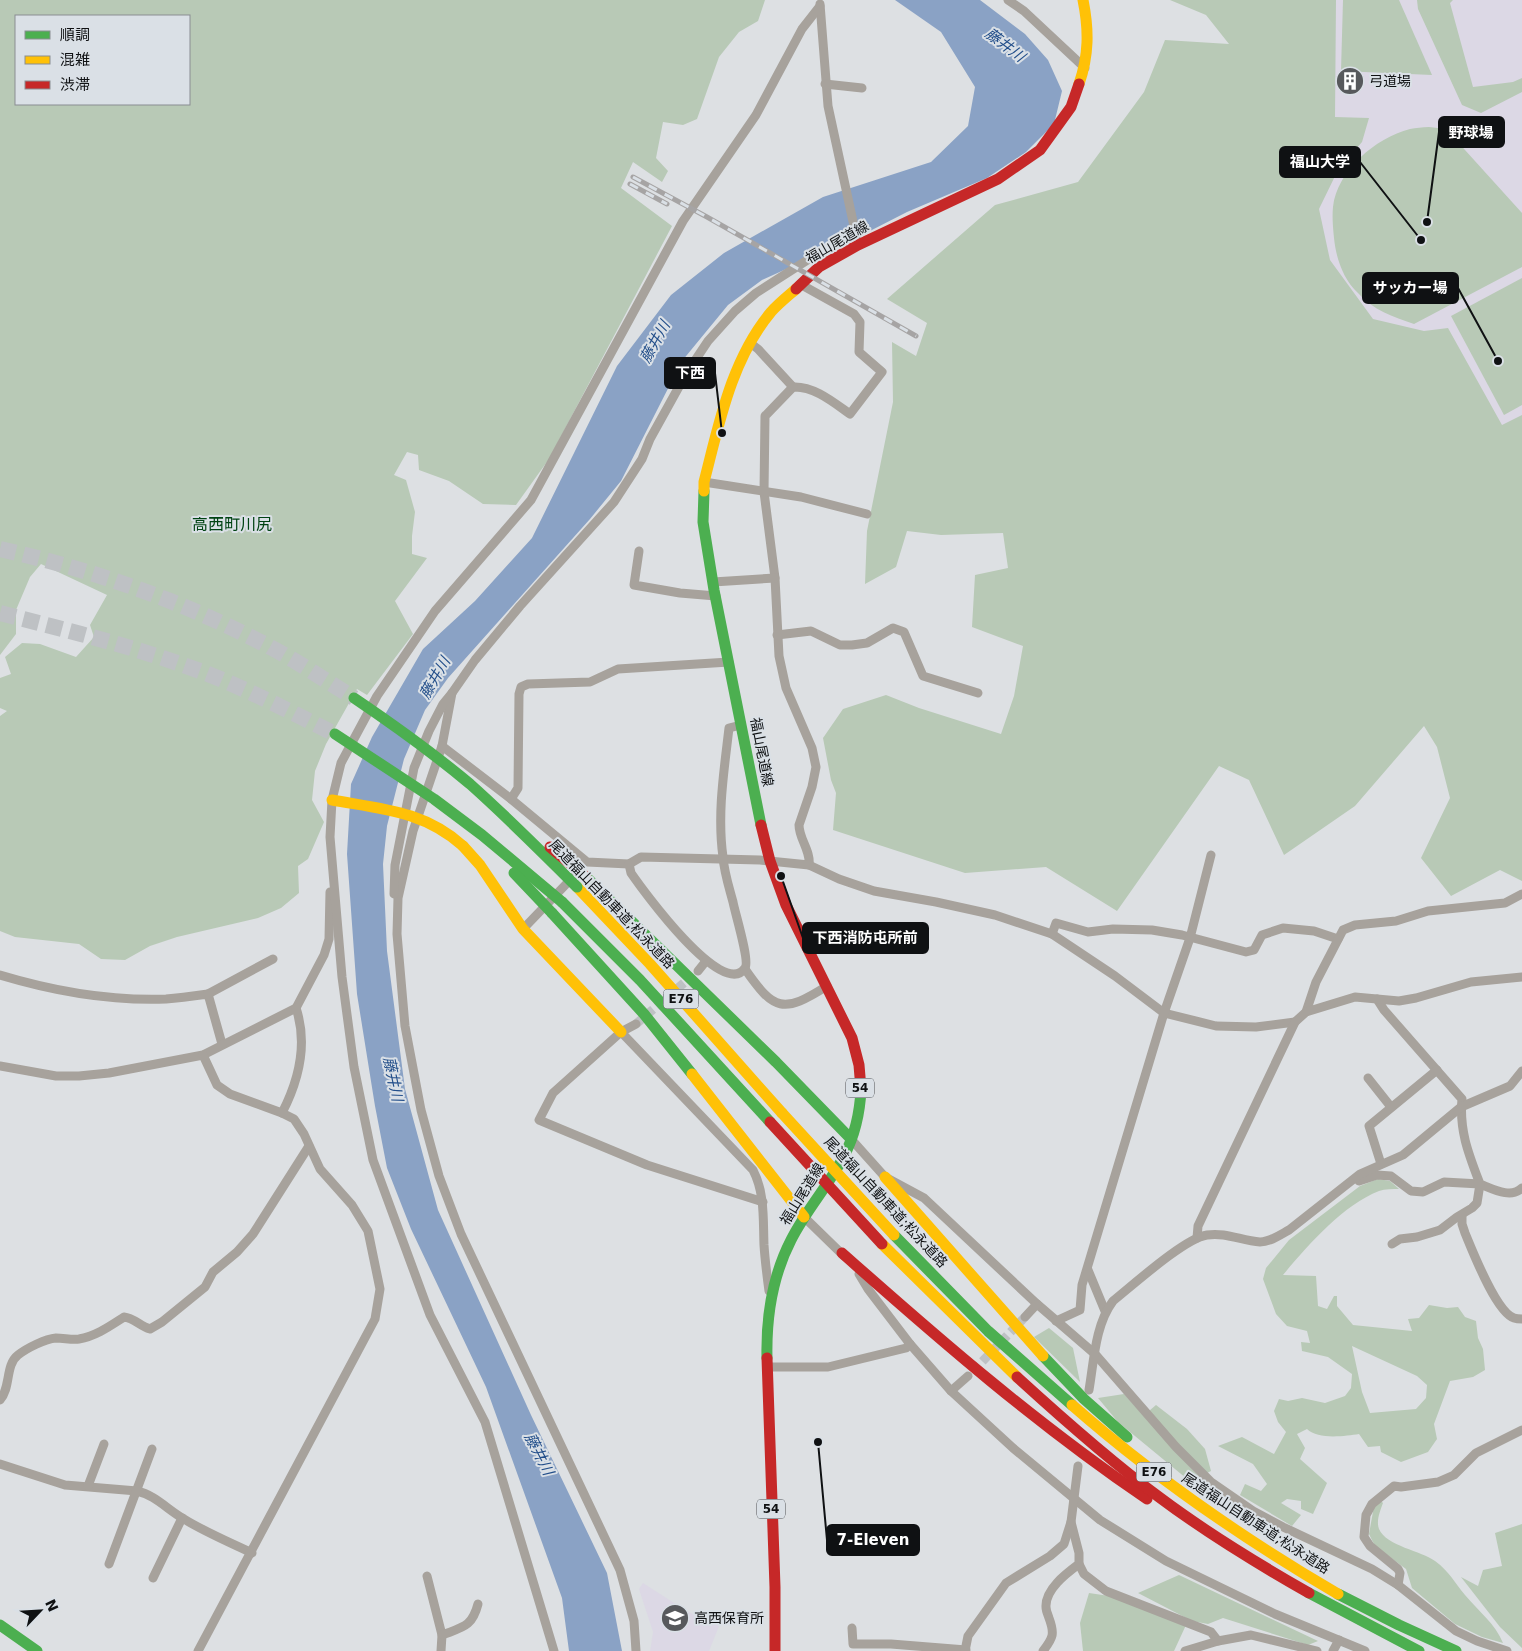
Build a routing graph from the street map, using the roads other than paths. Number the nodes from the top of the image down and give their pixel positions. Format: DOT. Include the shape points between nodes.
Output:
graph roads {
  1 [pos="1008,0"];
  2 [pos="1084,0"];
  3 [pos="820,3"];
  4 [pos="1085,68"];
  5 [pos="825,84"];
  6 [pos="862,88"];
  7 [pos="856,237"];
  8 [pos="800,284"];
  9 [pos="750,343"];
  10 [pos="793,387"];
  11 [pos="704,482"];
  12 [pos="764,492"];
  13 [pos="867,514"];
  14 [pos="639,551"];
  15 [pos="775,578"];
  16 [pos="713,582"];
  17 [pos="716,596"];
  18 [pos="777,635"];
  19 [pos="729,662"];
  20 [pos="978,693"];
  21 [pos="452,694"];
  22 [pos="354,698"];
  23 [pos="741,725"];
  24 [pos="335,734"];
  25 [pos="442,746"];
  26 [pos="376,760"];
  27 [pos="454,771"];
  28 [pos="332,800"];
  29 [pos="511,800"];
  30 [pos="330,837"];
  31 [pos="1211,855"];
  32 [pos="723,858"];
  33 [pos="770,861"];
  34 [pos="587,862"];
  35 [pos="628,864"];
  36 [pos="809,865"];
  37 [pos="1522,894"];
  38 [pos="398,898"];
  39 [pos="523,929"];
  40 [pos="1052,934"];
  41 [pos="1190,938"];
  42 [pos="1338,939"];
  43 [pos="273,959"];
  44 [pos="706,961"];
  45 [pos="745,969"];
  46 [pos="698,971"];
  47 [pos="0,975"];
  48 [pos="1522,977"];
  49 [pos="827,986"];
  50 [pos="208,994"];
  51 [pos="1377,999"];
  52 [pos="296,1008"];
  53 [pos="1306,1012"];
  54 [pos="1164,1013"];
  55 [pos="1294,1022"];
  56 [pos="636,1024"];
  57 [pos="621,1032"];
  58 [pos="222,1044"];
  59 [pos="203,1055"];
  60 [pos="0,1066"];
  61 [pos="1436,1070"];
  62 [pos="1522,1071"];
  63 [pos="1368,1078"];
  64 [pos="1391,1107"];
  65 [pos="1461,1107"];
  66 [pos="282,1113"];
  67 [pos="851,1138"];
  68 [pos="309,1146"];
  69 [pos="1381,1164"];
  70 [pos="885,1177"];
  71 [pos="1352,1181"];
  72 [pos="1480,1184"];
  73 [pos="1522,1188"];
  74 [pos="763,1202"];
  75 [pos="1462,1215"];
  76 [pos="804,1218"];
  77 [pos="1197,1238"];
  78 [pos="1392,1244"];
  79 [pos="842,1253"];
  80 [pos="1088,1270"];
  81 [pos="770,1299"];
  82 [pos="1037,1304"];
  83 [pos="1105,1312"];
  84 [pos="1025,1316"];
  85 [pos="1522,1319"];
  86 [pos="1056,1320"];
  87 [pos="910,1344"];
  88 [pos="1095,1354"];
  89 [pos="767,1367"];
  90 [pos="968,1376"];
  91 [pos="1089,1390"];
  92 [pos="951,1391"];
  93 [pos="0,1400"];
  94 [pos="1522,1430"];
  95 [pos="104,1444"];
  96 [pos="152,1449"];
  97 [pos="0,1464"];
  98 [pos="1078,1466"];
  99 [pos="88,1486"];
  100 [pos="137,1491"];
  101 [pos="1073,1497"];
  102 [pos="182,1518"];
  103 [pos="1071,1522"];
  104 [pos="1064,1544"];
  105 [pos="252,1552"];
  106 [pos="1079,1553"];
  107 [pos="1257,1562"];
  108 [pos="110,1564"];
  109 [pos="1079,1564"];
  110 [pos="1303,1574"];
  111 [pos="427,1576"];
  112 [pos="153,1578"];
  113 [pos="1398,1584"];
  114 [pos="478,1604"];
  115 [pos="0,1625"];
  116 [pos="852,1628"];
  117 [pos="442,1636"];
  118 [pos="1339,1640"];
  119 [pos="1218,1641"];
  120 [pos="37,1651"];
  121 [pos="198,1651"];
  122 [pos="441,1651"];
  123 [pos="554,1651"];
  124 [pos="636,1651"];
  125 [pos="775,1651"];
  126 [pos="965,1651"];
  127 [pos="1043,1651"];
  128 [pos="1185,1651"];
  129 [pos="1316,1651"];
  130 [pos="1333,1651"];
  131 [pos="1365,1651"];
  132 [pos="1419,1651"];
  133 [pos="1456,1651"];
  134 [pos="1508,1651"];
  1 -- 4 [label="street"];
  2 -- 4 [label="main road, 福山尾道線 / 54" via="1088,25"];
  3 -- 5 [label="street"];
  3 -- 28 [label="street" via="802,29 756,115 684,220 531,500 435,611 376,696 341,763"];
  4 -- 7 [label="main road, 福山尾道線 / 54" via="1071,107 1040,150 998,179"];
  5 -- 6 [label="street"];
  5 -- 7 [label="street"];
  7 -- 8 [label="main road, 福山尾道線 / 54"];
  7 -- 21 [label="street" via="834,244 756,293 708,341 686,374 642,460 614,502 520,606 475,660"];
  8 -- 9 [label="main road, 福山尾道線 / 54" via="771,312"];
  8 -- 10 [label="street" via="854,314 860,322 859,352 882,372 850,414 802,386"];
  9 -- 10 [label="street"];
  9 -- 11 [label="main road, 福山尾道線 / 54" via="728,391"];
  10 -- 12 [label="street" via="765,416"];
  11 -- 12 [label="street"];
  11 -- 16 [label="main road, 福山尾道線 / 54" via="703,522"];
  12 -- 13 [label="street" via="801,497"];
  12 -- 15 [label="street"];
  14 -- 17 [label="street" via="634,586"];
  15 -- 16 [label="street"];
  15 -- 18 [label="street"];
  16 -- 17 [label="main road, 福山尾道線 / 54"];
  17 -- 19 [label="main road, 福山尾道線 / 54"];
  18 -- 20 [label="street" via="811,631 840,645 852,645 867,643 893,628 904,632 923,676"];
  18 -- 36 [label="street" via="786,688 812,748 816,767 799,826 810,858"];
  19 -- 23 [label="main road, 福山尾道線 / 54"];
  19 -- 29 [label="street" via="618,669 590,682 528,684 522,687 519,694 518,788"];
  21 -- 25 [label="street"];
  21 -- 38 [label="street" via="429,731 414,768 395,865 394,898"];
  22 -- 27 [label="main road, 尾道福山自動車道;松永道路 / E76, bridge"];
  23 -- 32 [label="street" via="729,728 721,806"];
  23 -- 33 [label="main road, 福山尾道線 / 54"];
  24 -- 26 [label="main road, E76, bridge"];
  25 -- 29 [label="street"];
  25 -- 38 [label="street" via="413,831"];
  26 -- 76 [label="main road, bridge" via="468,831 552,913 644,1014"];
  26 -- 107 [label="main road, E76, bridge" via="482,835 562,902 640,980 882,1244 970,1334 1064,1421 1158,1497"];
  27 -- 67 [label="main road, bridge" via="496,800 586,877"];
  27 -- 110 [label="main road, 尾道福山自動車道;松永道路 / E76, bridge" via="518,827 650,964 894,1235 982,1325 1076,1410 1168,1483 1236,1532"];
  28 -- 30 [label="street"];
  28 -- 39 [label="main road, bridge" via="408,814 445,831 480,865"];
  29 -- 34 [label="street"];
  30 -- 52 [label="street" via="329,939"];
  30 -- 123 [label="street" via="342,977 354,1068 373,1160 430,1315 485,1422"];
  31 -- 41 [label="street"];
  32 -- 33 [label="street"];
  32 -- 35 [label="street" via="641,857"];
  32 -- 45 [label="street" via="745,950"];
  33 -- 36 [label="street"];
  33 -- 49 [label="main road, 福山尾道線 / 54" via="786,905"];
  34 -- 35 [label="street"];
  34 -- 39 [label="street"];
  35 -- 44 [label="street" via="666,921"];
  36 -- 40 [label="street" via="874,891 995,915"];
  37 -- 42 [label="street" via="1505,903 1428,911 1396,921 1355,925 1343,930"];
  38 -- 124 [label="street" via="397,934 405,1026 421,1110 439,1176 461,1234 620,1570 634,1621"];
  39 -- 57 [label="main road"];
  40 -- 41 [label="street" via="1056,923 1088,932 1152,930"];
  40 -- 54 [label="street" via="1116,976"];
  41 -- 42 [label="street" via="1246,952 1254,950 1262,935 1283,928 1314,931"];
  41 -- 54 [label="street"];
  42 -- 53 [label="street" via="1316,982"];
  43 -- 50 [label="street"];
  44 -- 45 [label="street" via="729,974"];
  44 -- 46 [label="street"];
  45 -- 49 [label="street" via="761,992 783,1005 794,1004"];
  47 -- 50 [label="street" via="96,996 166,999"];
  48 -- 51 [label="street" via="1472,982 1399,1001"];
  49 -- 67 [label="main road, 福山尾道線 / 54" via="852,1038 858,1059 861,1082 859,1106"];
  50 -- 58 [label="street"];
  51 -- 53 [label="street" via="1355,997"];
  51 -- 61 [label="street"];
  52 -- 58 [label="street"];
  52 -- 66 [label="street" via="302,1024 302,1052 296,1081"];
  53 -- 55 [label="street"];
  54 -- 55 [label="street" via="1216,1026 1256,1027"];
  54 -- 80 [label="street"];
  55 -- 77 [label="street" via="1198,1226"];
  56 -- 57 [label="street"];
  57 -- 74 [label="street" via="746,1161 759,1182"];
  57 -- 74 [label="street" via="553,1093 539,1120 647,1165"];
  58 -- 59 [label="street"];
  59 -- 60 [label="street" via="79,1076 56,1076"];
  59 -- 66 [label="street" via="217,1086"];
  61 -- 64 [label="street"];
  61 -- 65 [label="street" via="1462,1099"];
  62 -- 65 [label="street" via="1510,1086"];
  63 -- 64 [label="street"];
  64 -- 69 [label="street" via="1369,1126"];
  65 -- 69 [label="street" via="1403,1154"];
  65 -- 72 [label="street" via="1466,1146"];
  66 -- 68 [label="street" via="294,1119"];
  67 -- 70 [label="street"];
  67 -- 76 [label="main road, 福山尾道線 / 54" via="845,1154"];
  68 -- 93 [label="street" via="253,1234 213,1272 198,1293 150,1329 124,1317 92,1335 79,1339 54,1338 16,1356"];
  68 -- 105 [label="street" via="320,1168 352,1205 368,1231 380,1289 375,1319"];
  69 -- 71 [label="street"];
  70 -- 82 [label="street" via="924,1198"];
  70 -- 110 [label="main road" via="1028,1341 1084,1399 1207,1505"];
  71 -- 72 [label="street" via="1355,1183 1377,1174 1391,1176 1411,1191 1423,1192 1444,1182"];
  71 -- 77 [label="street" via="1276,1238 1262,1242 1222,1234"];
  72 -- 73 [label="street" via="1508,1193"];
  72 -- 75 [label="street" via="1477,1203"];
  74 -- 81 [label="street"];
  75 -- 78 [label="street" via="1440,1230 1417,1238 1400,1239"];
  75 -- 85 [label="street" via="1465,1233 1496,1301 1514,1318"];
  76 -- 79 [label="street"];
  76 -- 81 [label="main road, 福山尾道線 / 54" via="778,1270"];
  77 -- 83 [label="street" via="1113,1301"];
  79 -- 87 [label="street"];
  79 -- 107 [label="main road" via="981,1374 1086,1458 1172,1515"];
  80 -- 83 [label="street"];
  80 -- 86 [label="street" via="1082,1285 1080,1310"];
  81 -- 89 [label="main road, 福山尾道線 / 54" via="766,1328"];
  82 -- 84 [label="street"];
  82 -- 86 [label="street"];
  83 -- 88 [label="street"];
  86 -- 88 [label="street"];
  87 -- 89 [label="street" via="906,1348 828,1367"];
  87 -- 92 [label="street"];
  88 -- 91 [label="street"];
  88 -- 113 [label="street" via="1211,1482 1253,1511"];
  89 -- 125 [label="main road, 福山尾道線 / 54"];
  90 -- 92 [label="street"];
  92 -- 101 [label="street"];
  94 -- 113 [label="street" via="1476,1453 1454,1475 1438,1482 1401,1488 1394,1486 1372,1504 1366,1515 1364,1537 1370,1546 1398,1568"];
  95 -- 99 [label="street"];
  96 -- 100 [label="street"];
  97 -- 99 [label="street" via="64,1484"];
  98 -- 101 [label="street"];
  99 -- 100 [label="street"];
  100 -- 102 [label="street" via="148,1493"];
  100 -- 108 [label="street"];
  101 -- 103 [label="street"];
  101 -- 118 [label="street" via="1100,1520 1166,1562"];
  102 -- 105 [label="street"];
  102 -- 112 [label="street"];
  103 -- 104 [label="street"];
  103 -- 106 [label="street"];
  104 -- 106 [label="street" via="1071,1544"];
  104 -- 126 [label="street" via="1006,1583 968,1636"];
  105 -- 121 [label="street"];
  106 -- 109 [label="street"];
  107 -- 132 [label="main road, E76"];
  109 -- 119 [label="street" via="1084,1574 1106,1591 1211,1632"];
  109 -- 127 [label="street" via="1058,1581 1046,1601 1054,1629 1052,1639"];
  110 -- 133 [label="main road, 尾道福山自動車道;松永道路 / E76" via="1359,1605"];
  111 -- 117 [label="street"];
  113 -- 134 [label="street" via="1456,1631"];
  114 -- 117 [label="street" via="474,1618 463,1628"];
  115 -- 120 [label="main road"];
  116 -- 126 [label="street" via="853,1644"];
  117 -- 122 [label="street"];
  118 -- 130 [label="street"];
  118 -- 131 [label="street"];
  119 -- 128 [label="street"];
  119 -- 129 [label="street" via="1250,1635"];
}
